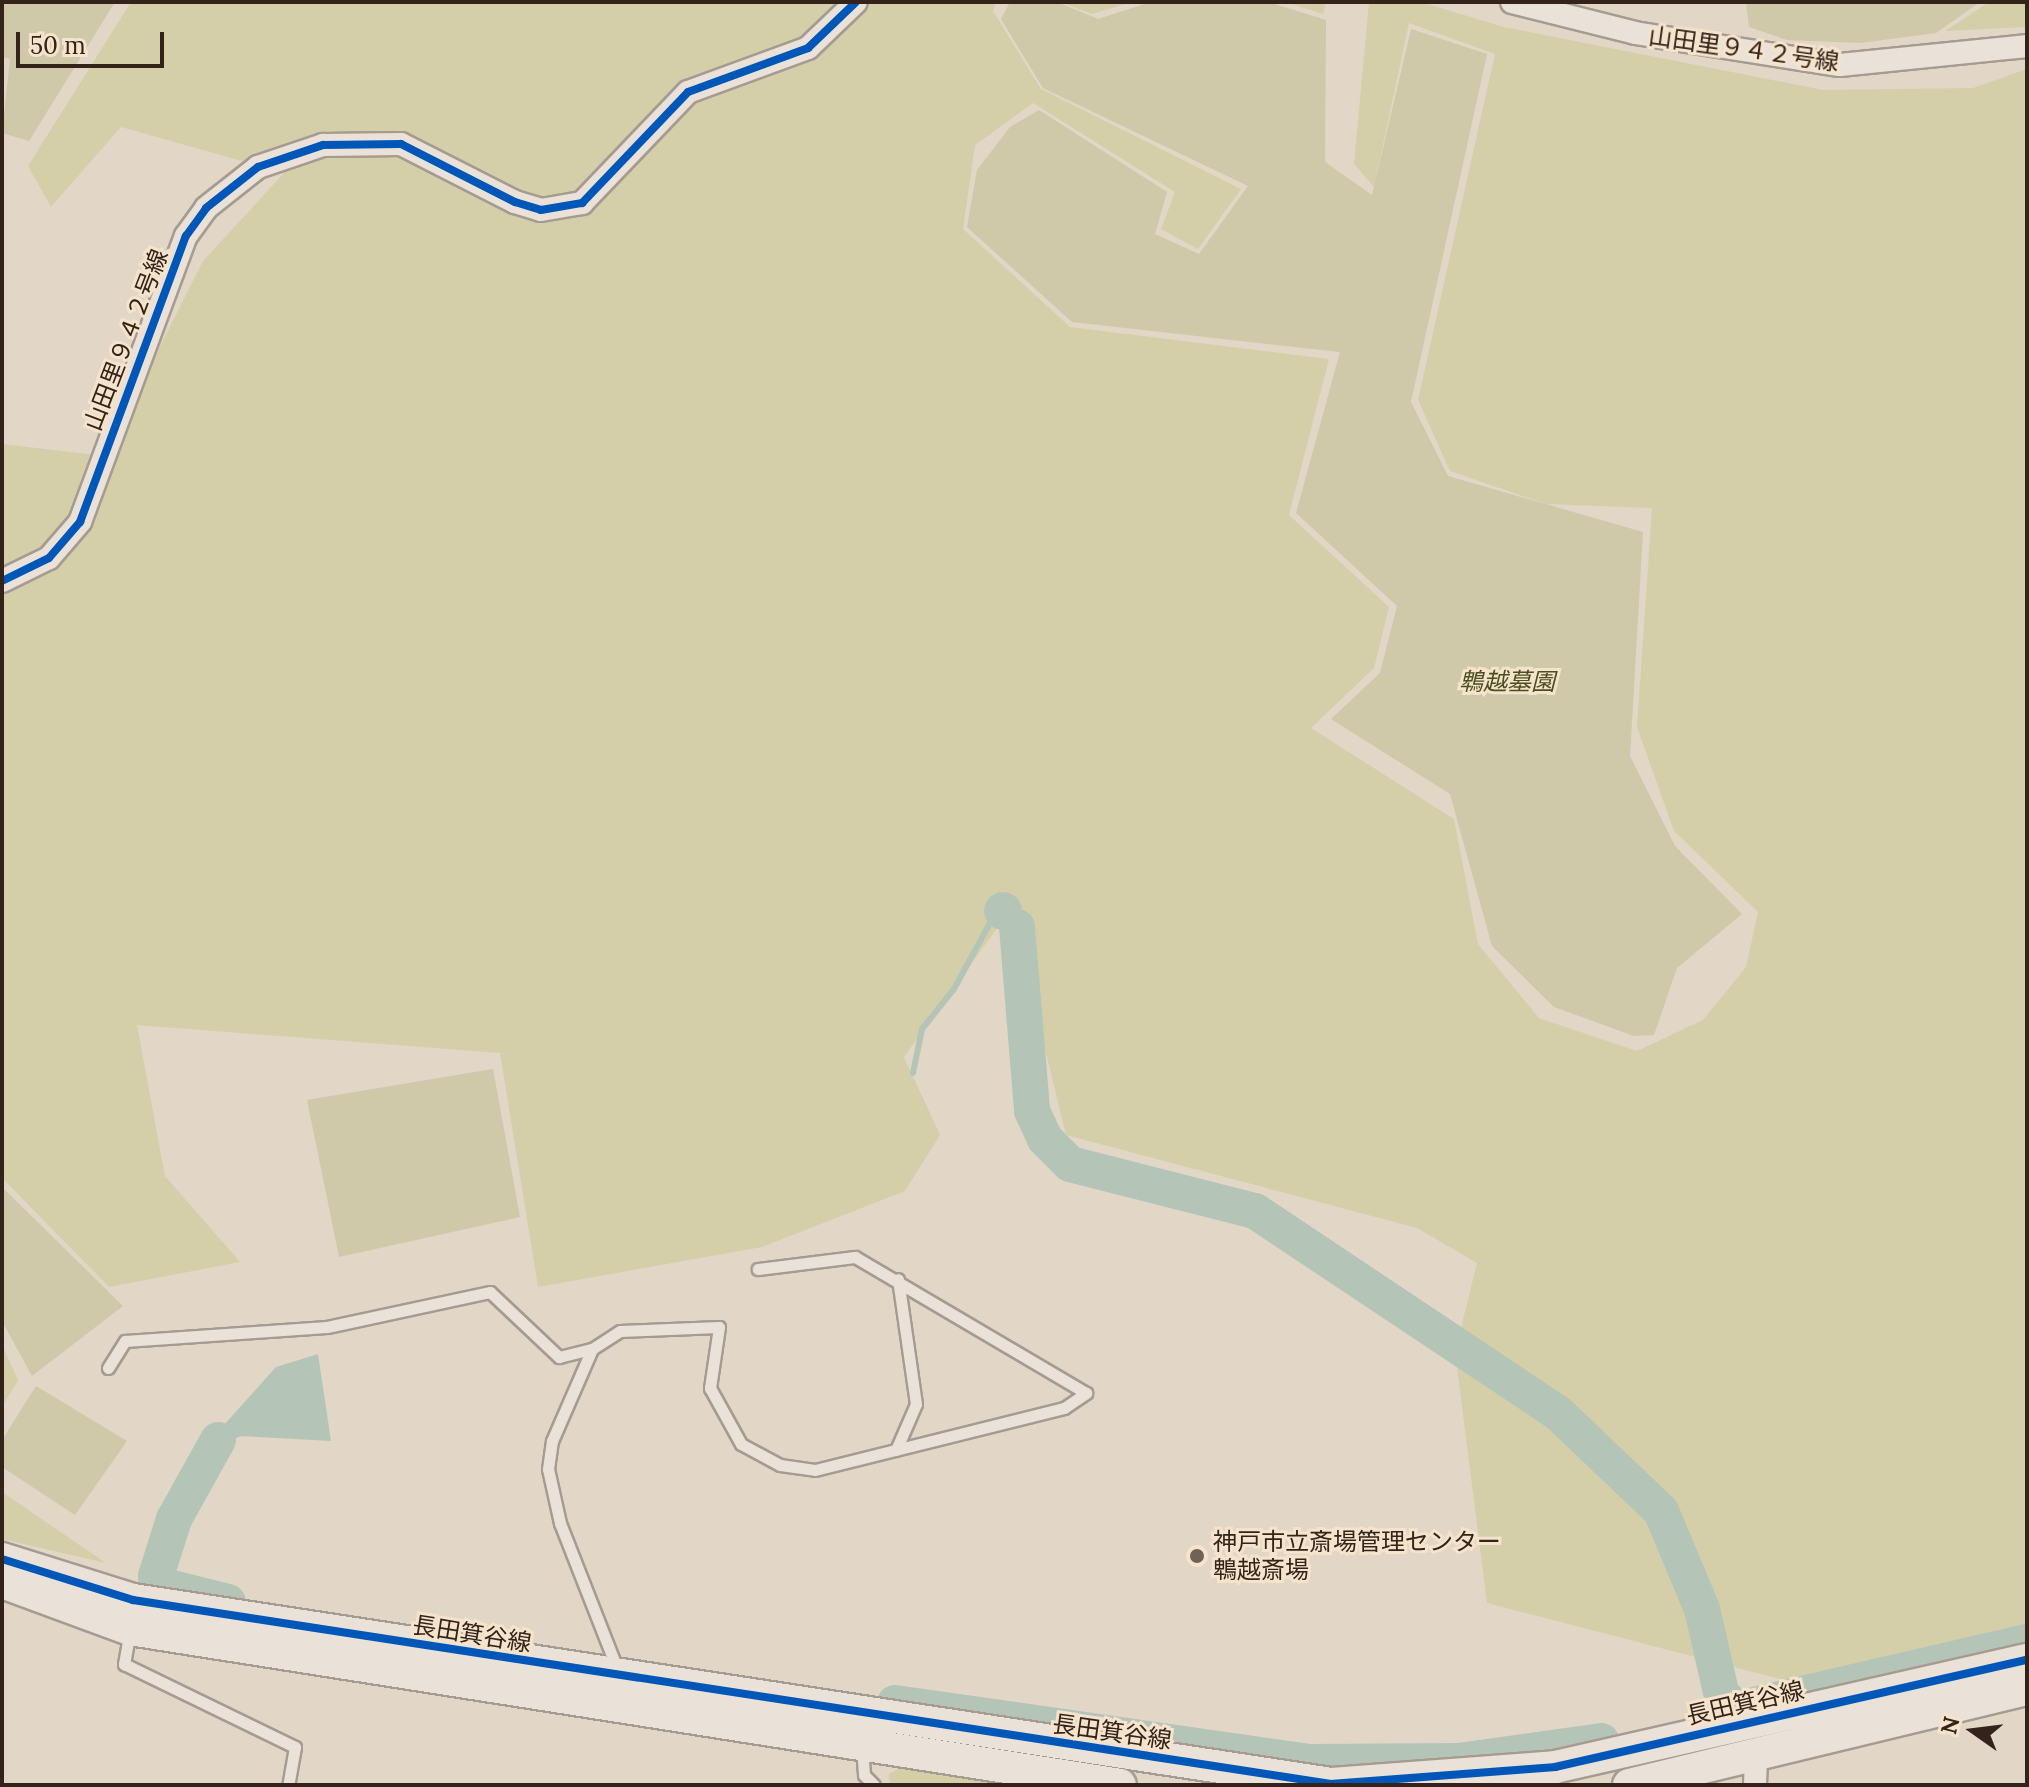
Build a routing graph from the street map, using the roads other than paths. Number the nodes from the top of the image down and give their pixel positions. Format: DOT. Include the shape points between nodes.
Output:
graph roads {
  1 [pos="856,2"];
  2 [pos="1512,2"];
  3 [pos="2027,46"];
  4 [pos="2,581"];
  5 [pos="758,1269"];
  6 [pos="898,1279"];
  7 [pos="592,1349"];
  8 [pos="108,1368"];
  9 [pos="896,1450"];
  10 [pos="2,1559"];
  11 [pos="2,1582"];
  12 [pos="130,1629"];
  13 [pos="2027,1660"];
  14 [pos="621,1678"];
  15 [pos="2027,1689"];
  16 [pos="863,1733"];
  17 [pos="1755,1769"];
  18 [pos="288,1785"];
  19 [pos="874,1785"];
  20 [pos="1120,1785"];
  21 [pos="1629,1785"];
  1 -- 4 [label="street, 山田里９４２号線" via="808,48 688,92 582,203 541,210 515,202 401,144 323,145 258,167 206,208 186,236 80,522 49,558"];
  2 -- 3 [label="street, 山田里９４２号線" via="1635,33 1840,65"];
  5 -- 6 [label="lane" via="855,1257"];
  6 -- 9 [label="lane" via="916,1404"];
  6 -- 9 [label="lane" via="1086,1393 1064,1408"];
  7 -- 8 [label="lane" via="559,1357 490,1292 327,1327 125,1341"];
  7 -- 9 [label="lane" via="620,1331 719,1327 710,1388 741,1444 780,1465 815,1470"];
  7 -- 14 [label="lane" via="552,1441 549,1490"];
  10 -- 14 [label="street, 長田箕谷線" via="133,1600"];
  11 -- 12 [label="street, 長田箕谷線"];
  12 -- 16 [label="street, 長田箕谷線"];
  12 -- 18 [label="lane" via="124,1664 295,1747"];
  13 -- 16 [label="street, 長田箕谷線" via="1555,1767 1446,1781 1331,1784"];
  14 -- 16 [label="street, 長田箕谷線"];
  15 -- 17 [label="street"];
  16 -- 19 [label="lane" via="864,1775"];
  16 -- 20 [label="street, 長田箕谷線"];
  17 -- 21 [label="street"];
}
